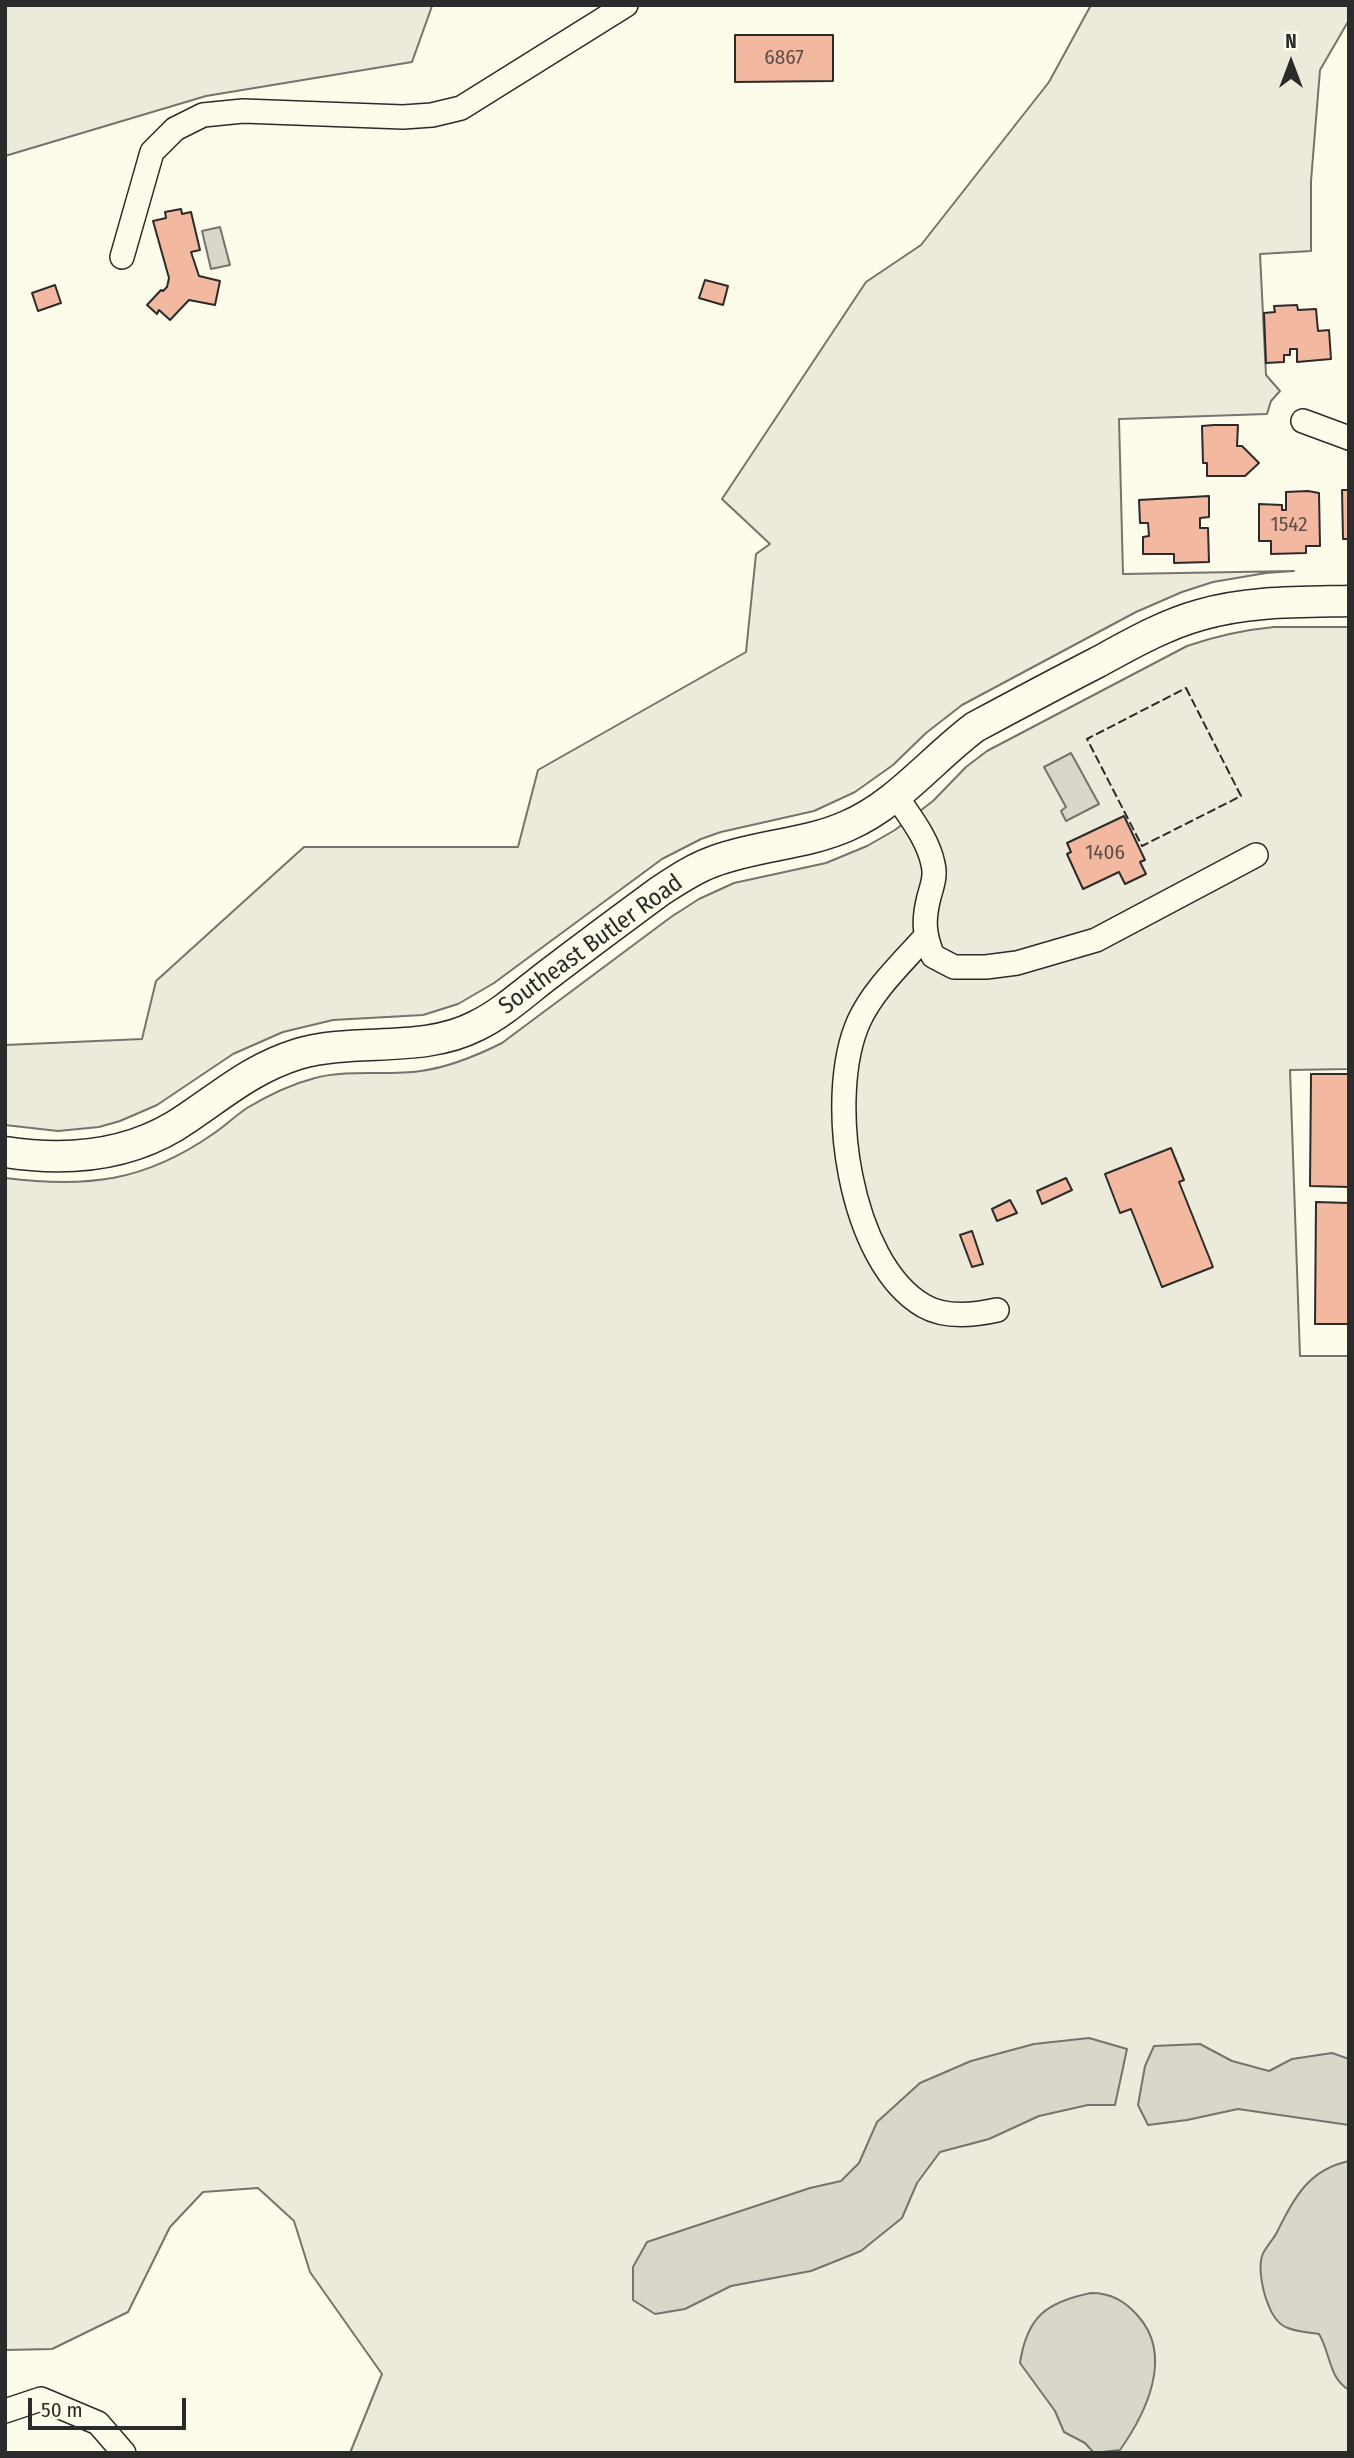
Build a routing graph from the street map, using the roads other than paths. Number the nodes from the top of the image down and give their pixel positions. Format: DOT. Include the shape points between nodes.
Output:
graph roads {
  1 [pos="626,5"];
  2 [pos="122,257"];
  3 [pos="1303,421"];
  4 [pos="1349,438"];
  5 [pos="1349,601"];
  6 [pos="896,796"];
  7 [pos="1256,855"];
  8 [pos="925,937"];
  9 [pos="5,1152"];
  10 [pos="998,1310"];
  11 [pos="5,2411"];
  12 [pos="124,2453"];
  1 -- 2 [label="street" via="461,108 403,117 243,111 203,116 175,130 152,152"];
  3 -- 4 [label="street"];
  5 -- 6 [label="main road, Southeast Butler Road" via="1259,604 1171,625 975,727"];
  6 -- 8 [label="street" via="926,843 933,865"];
  6 -- 9 [label="main road, Southeast Butler Road" via="825,835 712,862 688,873 496,1014 459,1034 409,1043 322,1048 296,1055 247,1076 173,1127 117,1149 64,1157"];
  7 -- 8 [label="street" via="1096,940 1017,963 954,967 933,956"];
  8 -- 10 [label="street" via="858,1022 842,1109 847,1152 870,1241 905,1294 927,1308 953,1313"];
  11 -- 12 [label="street" via="41,2399 98,2423"];
}
